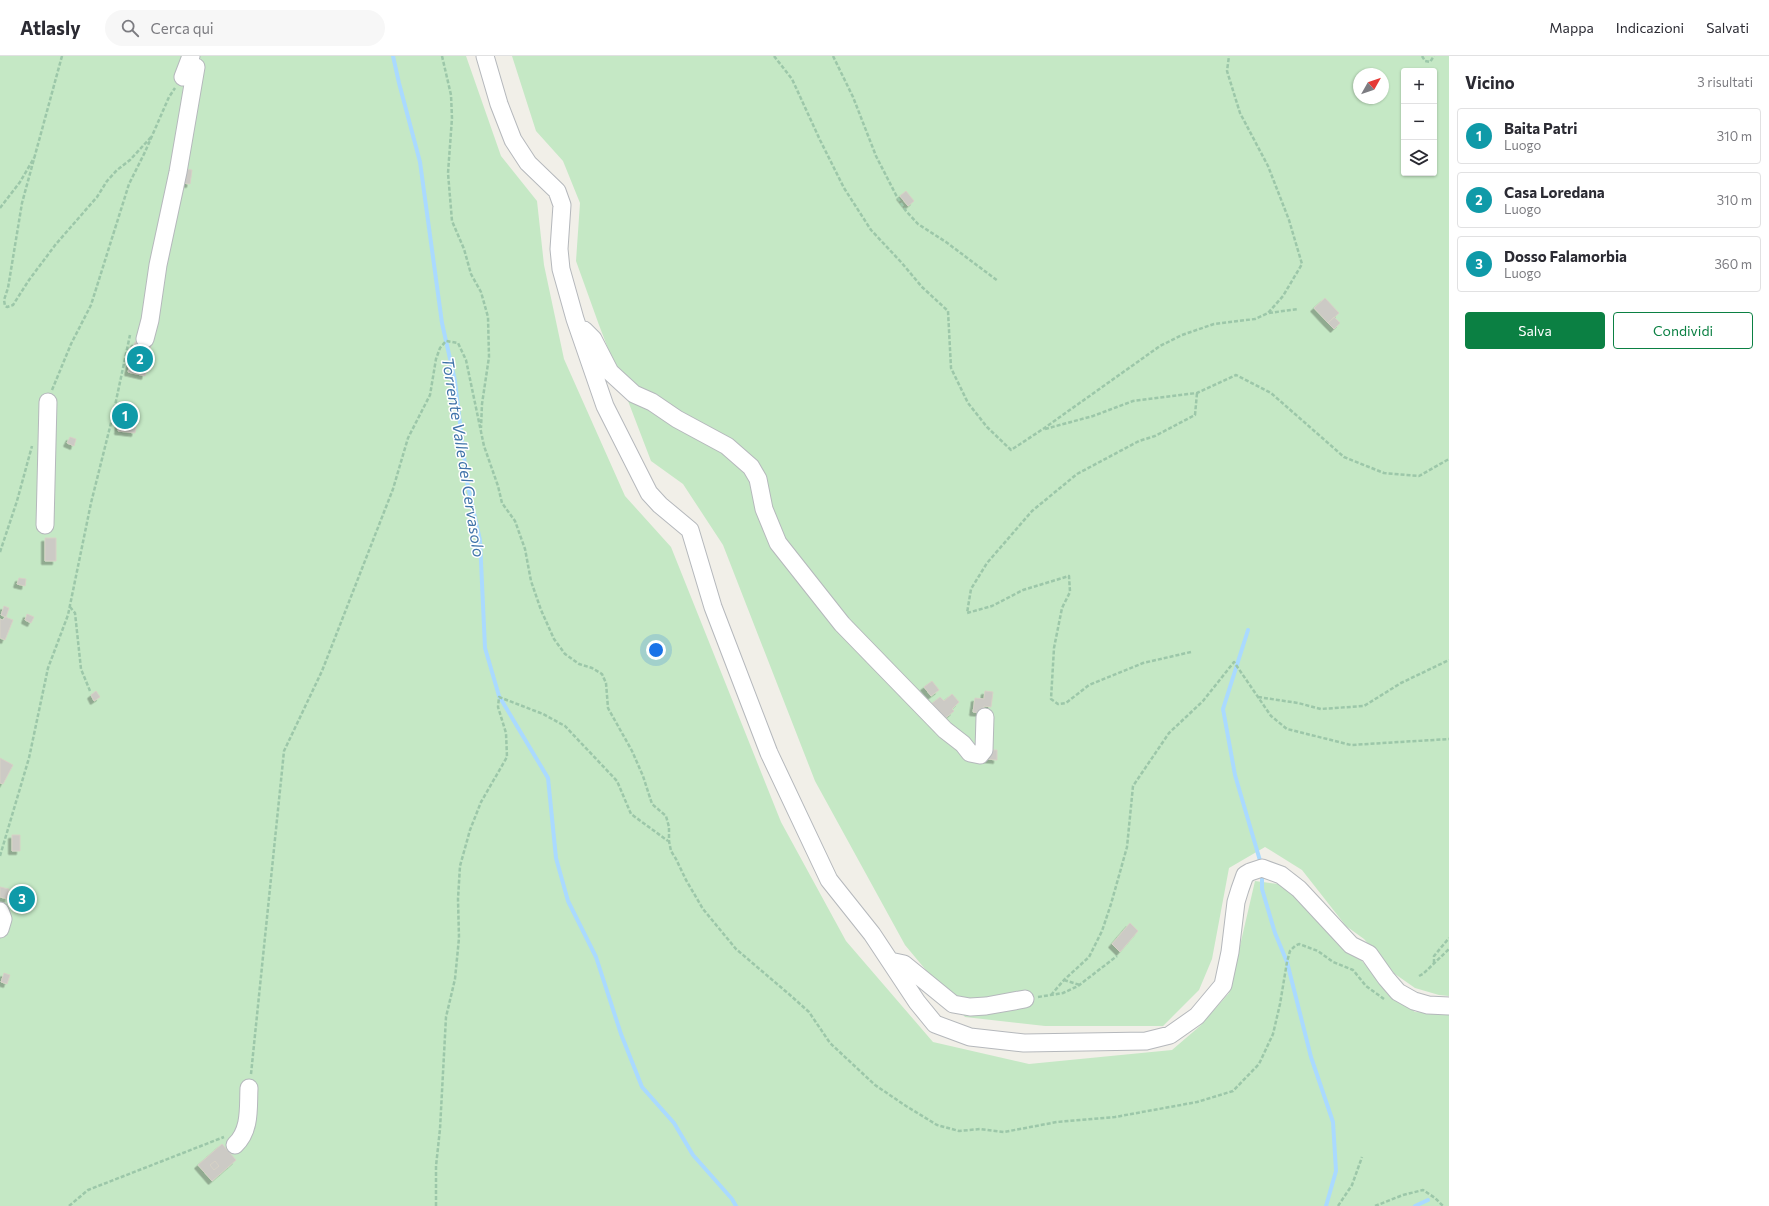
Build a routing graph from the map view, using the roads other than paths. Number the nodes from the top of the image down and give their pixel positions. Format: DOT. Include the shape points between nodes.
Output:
graph roads {
  1 [pos="485,56"];
  2 [pos="190,67"];
  3 [pos="575,319"];
  4 [pos="138,335"];
  5 [pos="48,402"];
  6 [pos="45,525"];
  7 [pos="985,717"];
  8 [pos="0,911"];
  9 [pos="0,929"];
  10 [pos="890,961"];
  11 [pos="1025,999"];
  12 [pos="1449,1006"];
  13 [pos="249,1088"];
  14 [pos="233,1139"];
  1 -- 3 [label="street" via="513,140 528,163 557,191 562,205 559,249 561,268"];
  2 -- 4 [label="street" via="178,172 158,265 150,320"];
  3 -- 7 [label="street" via="593,340 610,372 634,394 727,446 751,467 758,479 764,510 778,543 842,624 970,753 980,755 984,750"];
  3 -- 10 [label="street" via="605,406 649,493 690,530 713,607 769,752 829,880"];
  5 -- 6 [label="street"];
  8 -- 9 [label="street" via="3,919"];
  10 -- 11 [label="street" via="904,964 953,1004 986,1006"];
  10 -- 12 [label="street" via="935,1024 970,1037 1024,1043 1146,1041 1170,1035 1197,1016 1222,985 1240,889 1245,875 1262,868 1281,875 1299,889 1351,945 1368,954 1398,992 1428,1005"];
  13 -- 14 [label="street" via="245,1132"];
}
